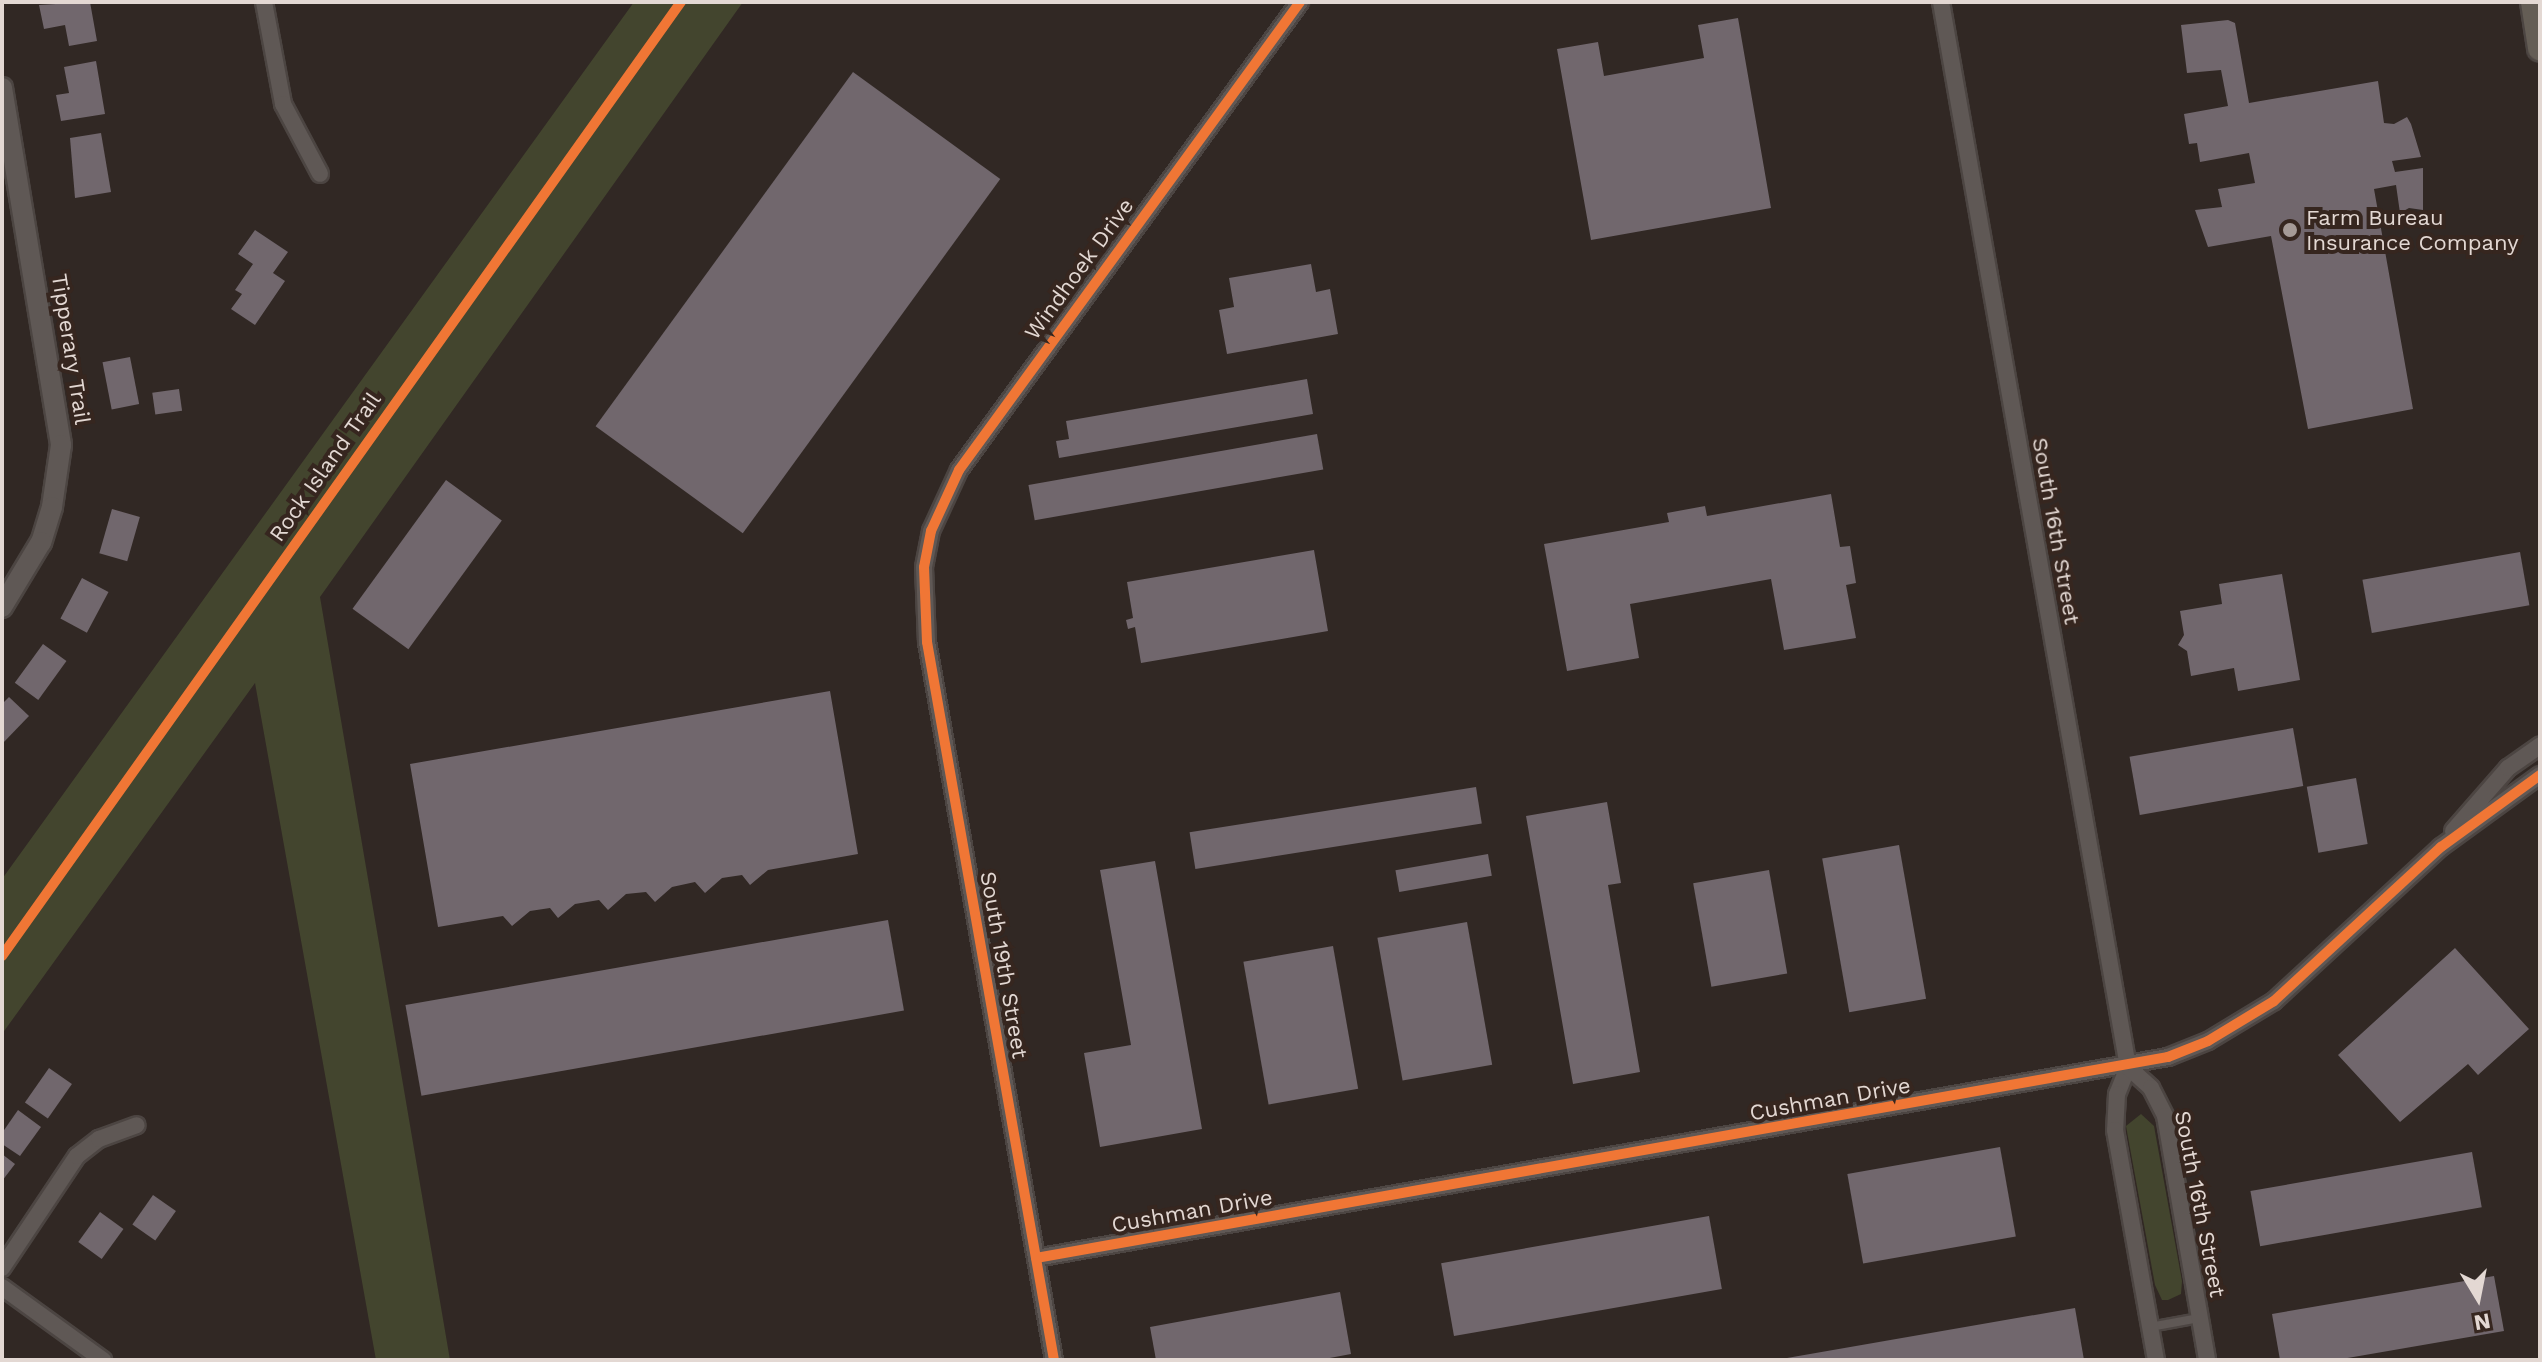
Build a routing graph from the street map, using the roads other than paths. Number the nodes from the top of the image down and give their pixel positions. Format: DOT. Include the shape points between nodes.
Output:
graph roads {
  1 [pos="264,2"];
  2 [pos="1300,2"];
  3 [pos="1941,2"];
  4 [pos="2533,2"];
  5 [pos="2540,48"];
  6 [pos="2,88"];
  7 [pos="320,174"];
  8 [pos="923,576"];
  9 [pos="2,607"];
  10 [pos="2540,746"];
  11 [pos="2540,775"];
  12 [pos="2441,847"];
  13 [pos="2128,1067"];
  14 [pos="137,1125"];
  15 [pos="1036,1258"];
  16 [pos="2,1268"];
  17 [pos="2,1287"];
  18 [pos="2200,1318"];
  19 [pos="2150,1327"];
  20 [pos="103,1360"];
  21 [pos="1054,1360"];
  22 [pos="2156,1360"];
  23 [pos="2207,1360"];
  1 -- 7 [label="street" via="283,104"];
  2 -- 8 [label="street, Windhoek Drive" via="959,470 931,531"];
  3 -- 13 [label="street, South 16th Street"];
  4 -- 5 [label="main road"];
  6 -- 9 [label="street, Tipperary Trail" via="61,445 56,492 41,542"];
  8 -- 15 [label="street, South 19th Street" via="927,642"];
  10 -- 12 [label="street, Cushman Drive" via="2477,800"];
  11 -- 12 [label="street, Cushman Drive"];
  12 -- 13 [label="street, Cushman Drive" via="2274,1001 2208,1041"];
  13 -- 15 [label="street, Cushman Drive"];
  13 -- 18 [label="street, South 16th Street" via="2151,1088 2165,1116"];
  13 -- 19 [label="street, South 16th Street" via="2117,1094 2115,1130"];
  14 -- 16 [label="street" via="99,1139 77,1156"];
  15 -- 21 [label="street, South 19th Street"];
  17 -- 20 [label="street"];
  18 -- 19 [label="lane"];
  18 -- 23 [label="street, South 16th Street"];
  19 -- 22 [label="street, South 16th Street"];
}
